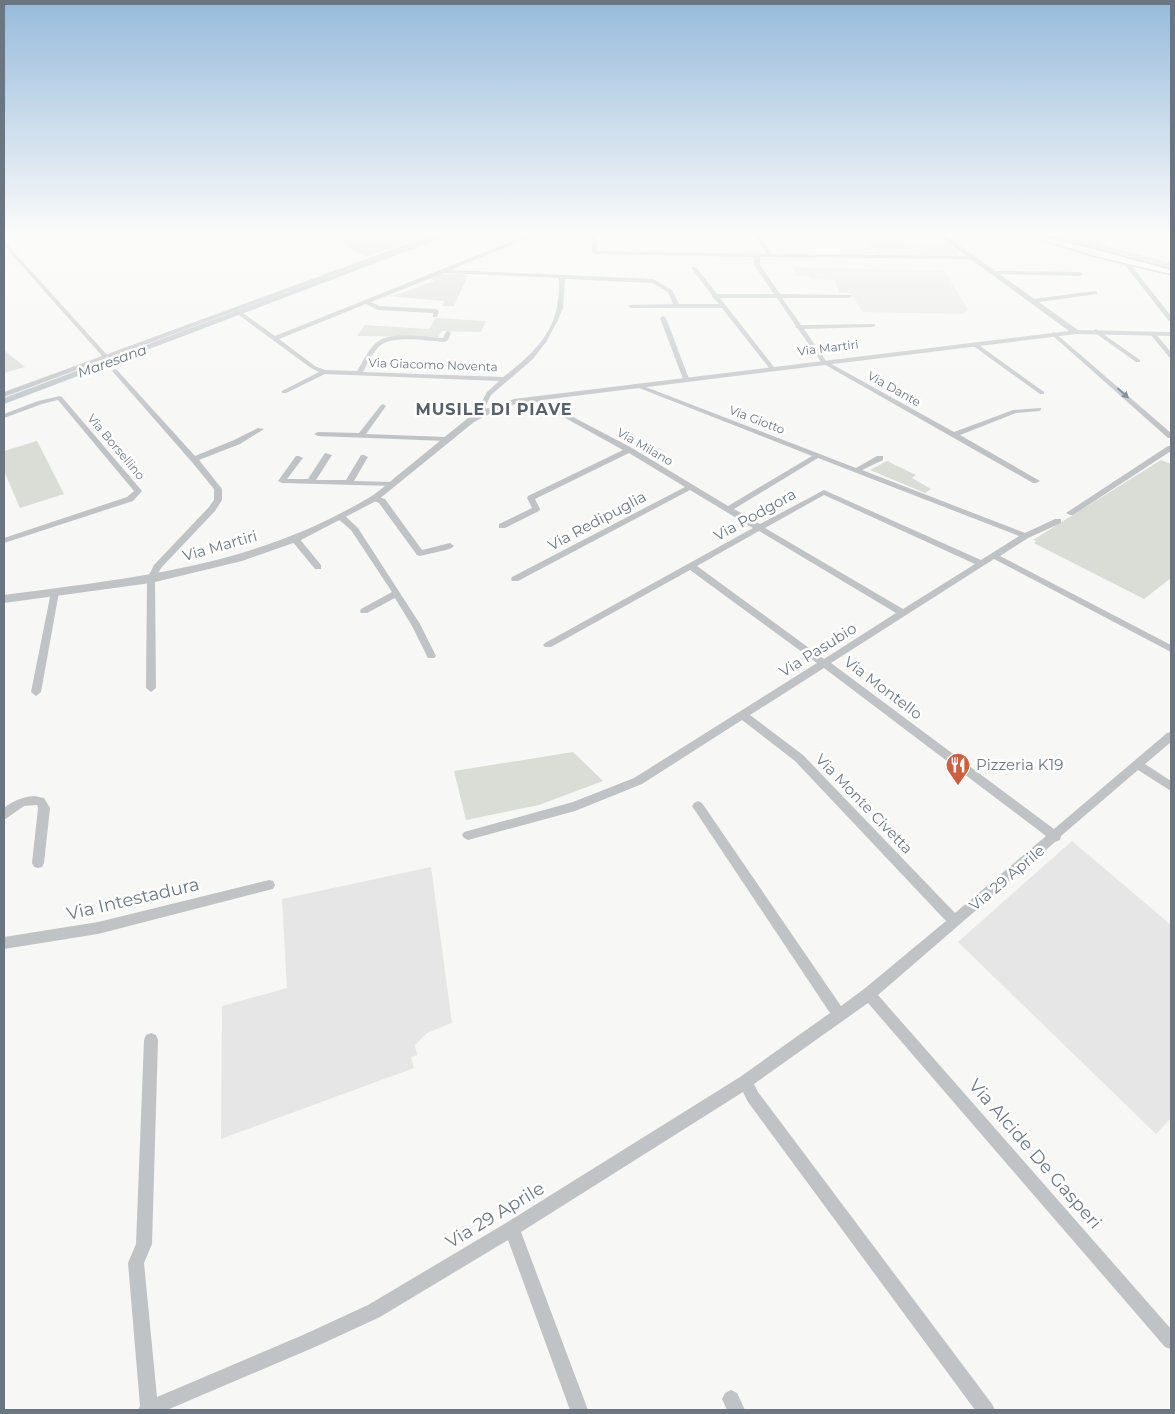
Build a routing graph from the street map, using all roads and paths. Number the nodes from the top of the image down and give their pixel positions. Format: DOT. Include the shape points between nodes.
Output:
graph roads {
  1 [pos="56,302"];
  2 [pos="258,302"];
  3 [pos="366,302"];
  4 [pos="560,302"];
  5 [pos="675,302"];
  6 [pos="719,302"];
  7 [pos="781,302"];
  8 [pos="1033,302"];
  9 [pos="1157,302"];
  10 [pos="631,306"];
  11 [pos="677,306"];
  12 [pos="722,306"];
  13 [pos="236,310"];
  14 [pos="435,316"];
  15 [pos="663,318"];
  16 [pos="1171,320"];
  17 [pos="873,324"];
  18 [pos="798,327"];
  19 [pos="1096,331"];
  20 [pos="1076,332"];
  21 [pos="448,333"];
  22 [pos="1152,333"];
  23 [pos="1054,334"];
  24 [pos="1171,334"];
  25 [pos="276,338"];
  26 [pos="974,344"];
  27 [pos="1171,356"];
  28 [pos="106,358"];
  29 [pos="1138,361"];
  30 [pos="824,362"];
  31 [pos="772,368"];
  32 [pos="115,371"];
  33 [pos="324,372"];
  34 [pos="359,373"];
  35 [pos="506,379"];
  36 [pos="686,379"];
  37 [pos="648,387"];
  38 [pos="284,392"];
  39 [pos="1042,393"];
  40 [pos="4,395"];
  41 [pos="546,396"];
  42 [pos="533,398"];
  43 [pos="486,399"];
  44 [pos="383,406"];
  45 [pos="549,407"];
  46 [pos="497,408"];
  47 [pos="1039,409"];
  48 [pos="486,412"];
  49 [pos="4,416"];
  50 [pos="260,429"];
  51 [pos="318,434"];
  52 [pos="954,435"];
  53 [pos="361,436"];
  54 [pos="1171,436"];
  55 [pos="446,439"];
  56 [pos="1171,448"];
  57 [pos="629,450"];
  58 [pos="328,456"];
  59 [pos="819,456"];
  60 [pos="364,457"];
  61 [pos="299,458"];
  62 [pos="880,458"];
  63 [pos="194,459"];
  64 [pos="857,470"];
  65 [pos="1036,481"];
  66 [pos="311,482"];
  67 [pos="349,482"];
  68 [pos="393,484"];
  69 [pos="690,487"];
  70 [pos="375,498"];
  71 [pos="728,509"];
  72 [pos="1070,513"];
  73 [pos="341,517"];
  74 [pos="1058,520"];
  75 [pos="502,526"];
  76 [pos="759,529"];
  77 [pos="1025,536"];
  78 [pos="295,539"];
  79 [pos="4,541"];
  80 [pos="450,546"];
  81 [pos="994,556"];
  82 [pos="980,564"];
  83 [pos="691,566"];
  84 [pos="318,567"];
  85 [pos="151,579"];
  86 [pos="515,579"];
  87 [pos="55,592"];
  88 [pos="397,593"];
  89 [pos="4,599"];
  90 [pos="364,610"];
  91 [pos="904,614"];
  92 [pos="548,645"];
  93 [pos="1171,649"];
  94 [pos="431,656"];
  95 [pos="825,664"];
  96 [pos="151,688"];
  97 [pos="36,692"];
  98 [pos="743,715"];
  99 [pos="1171,736"];
  100 [pos="1138,765"];
  101 [pos="1171,787"];
  102 [pos="698,806"];
  103 [pos="4,815"];
  104 [pos="468,835"];
  105 [pos="1056,837"];
  106 [pos="38,863"];
  107 [pos="269,885"];
  108 [pos="955,922"];
  109 [pos="4,943"];
  110 [pos="869,994"];
  111 [pos="840,1016"];
  112 [pos="151,1040"];
  113 [pos="745,1082"];
  114 [pos="512,1229"];
  115 [pos="1171,1341"];
  116 [pos="148,1410"];
  117 [pos="579,1410"];
  118 [pos="986,1410"];
  1 -- 28 [label="street"];
  2 -- 13 [label="street"];
  3 -- 14 [label="street" via="378,308 436,311"];
  3 -- 25 [label="street"];
  4 -- 35 [label="street" via="541,345"];
  5 -- 11 [label="street"];
  6 -- 12 [label="street"];
  7 -- 18 [label="street"];
  8 -- 20 [label="street"];
  9 -- 16 [label="street"];
  10 -- 11 [label="street"];
  11 -- 12 [label="street"];
  12 -- 31 [label="street"];
  13 -- 25 [label="street, Via Giacomo Noventa"];
  13 -- 28 [label="street"];
  15 -- 36 [label="street"];
  17 -- 18 [label="street"];
  18 -- 30 [label="street"];
  19 -- 20 [label="street, Via Martiri"];
  19 -- 22 [label="street, Via Martiri"];
  19 -- 29 [label="street"];
  20 -- 23 [label="street, Via Martiri"];
  21 -- 34 [label="street, Via Giacomo Noventa" via="445,340 383,340"];
  22 -- 24 [label="street, Via Martiri"];
  22 -- 27 [label="street"];
  23 -- 26 [label="street, Via Martiri"];
  23 -- 54 [label="street, one-way"];
  25 -- 33 [label="street, Via Giacomo Noventa"];
  26 -- 30 [label="street, Via Martiri"];
  26 -- 39 [label="street"];
  28 -- 40 [label="street"];
  30 -- 31 [label="street, Via Martiri"];
  30 -- 52 [label="street, Via Dante"];
  31 -- 36 [label="street, Via Martiri"];
  32 -- 63 [label="street"];
  33 -- 34 [label="street, Via Giacomo Noventa"];
  33 -- 38 [label="street, Via Giacomo Noventa"];
  34 -- 35 [label="street, Via Giacomo Noventa"];
  35 -- 43 [label="street"];
  36 -- 37 [label="street, Via Martiri"];
  37 -- 41 [label="street, Via Martiri" via="636,385"];
  37 -- 59 [label="street, Via Giotto"];
  41 -- 42 [label="street, Via Martiri"];
  41 -- 45 [label="street"];
  42 -- 45 [label="street, Via Milano"];
  42 -- 46 [label="street, Via Martiri"];
  43 -- 46 [label="street"];
  43 -- 48 [label="street" via="482,407"];
  44 -- 53 [label="street"];
  45 -- 57 [label="street, Via Milano"];
  46 -- 48 [label="street, Via Martiri"];
  47 -- 52 [label="street" via="1015,411"];
  48 -- 55 [label="street, Via Martiri"];
  49 -- 79 [label="street, Via Borsellino" via="60,398 138,491 130,499"];
  50 -- 63 [label="street"];
  51 -- 53 [label="street"];
  52 -- 65 [label="street, Via Dante"];
  53 -- 55 [label="street"];
  55 -- 68 [label="street, Via Martiri"];
  56 -- 72 [label="street"];
  57 -- 69 [label="street, Via Milano"];
  57 -- 75 [label="street" via="531,498 536,509"];
  58 -- 66 [label="street"];
  59 -- 64 [label="street, Via Giotto"];
  59 -- 71 [label="street"];
  60 -- 67 [label="street"];
  61 -- 66 [label="street" via="282,481"];
  62 -- 64 [label="street"];
  63 -- 85 [label="street" via="216,485 218,500 156,567"];
  64 -- 77 [label="street, Via Giotto"];
  66 -- 67 [label="street"];
  67 -- 68 [label="street"];
  68 -- 70 [label="street, Via Martiri"];
  69 -- 71 [label="street, Via Milano"];
  69 -- 86 [label="street, Via Redipuglia"];
  70 -- 73 [label="street, Via Martiri"];
  70 -- 80 [label="street" via="382,501 420,553"];
  71 -- 76 [label="street, Via Milano"];
  73 -- 78 [label="street, Via Martiri"];
  73 -- 88 [label="street" via="354,528"];
  74 -- 77 [label="street"];
  76 -- 82 [label="street, Via Podgora" via="824,492"];
  76 -- 83 [label="street, Via Podgora"];
  76 -- 91 [label="street, Via Milano"];
  77 -- 81 [label="street"];
  78 -- 84 [label="street"];
  78 -- 85 [label="street, Via Martiri" via="222,563"];
  81 -- 82 [label="street, Via Pasubio"];
  81 -- 93 [label="street"];
  82 -- 91 [label="street, Via Pasubio"];
  83 -- 92 [label="street, Via Podgora"];
  83 -- 95 [label="street, Via Montello"];
  85 -- 87 [label="street, Via Martiri"];
  85 -- 96 [label="street"];
  87 -- 89 [label="street, Via Martiri"];
  87 -- 97 [label="street"];
  88 -- 90 [label="street"];
  88 -- 94 [label="street"];
  91 -- 95 [label="street, Via Pasubio"];
  95 -- 98 [label="street, Via Pasubio"];
  95 -- 105 [label="street, Via Montello"];
  98 -- 104 [label="street, Via Pasubio" via="638,781 575,806"];
  98 -- 108 [label="street, Via Monte Civetta" via="799,758"];
  99 -- 100 [label="street, Via 29 Aprile"];
  100 -- 101 [label="street"];
  100 -- 105 [label="street, Via 29 Aprile"];
  102 -- 111 [label="street"];
  103 -- 106 [label="street" via="17,803 40,801 44,808"];
  105 -- 108 [label="street, Via 29 Aprile"];
  107 -- 109 [label="street, Via Intestadura" via="98,928"];
  108 -- 110 [label="street, Via 29 Aprile"];
  110 -- 111 [label="street, Via 29 Aprile"];
  110 -- 115 [label="street, Via Alcide De Gasperi"];
  111 -- 113 [label="street, Via 29 Aprile"];
  112 -- 116 [label="street, Via 29 Aprile" via="144,1244 136,1263"];
  113 -- 114 [label="street, Via 29 Aprile"];
  113 -- 118 [label="street"];
  114 -- 116 [label="street, Via 29 Aprile" via="374,1311"];
  114 -- 117 [label="street"];
}
